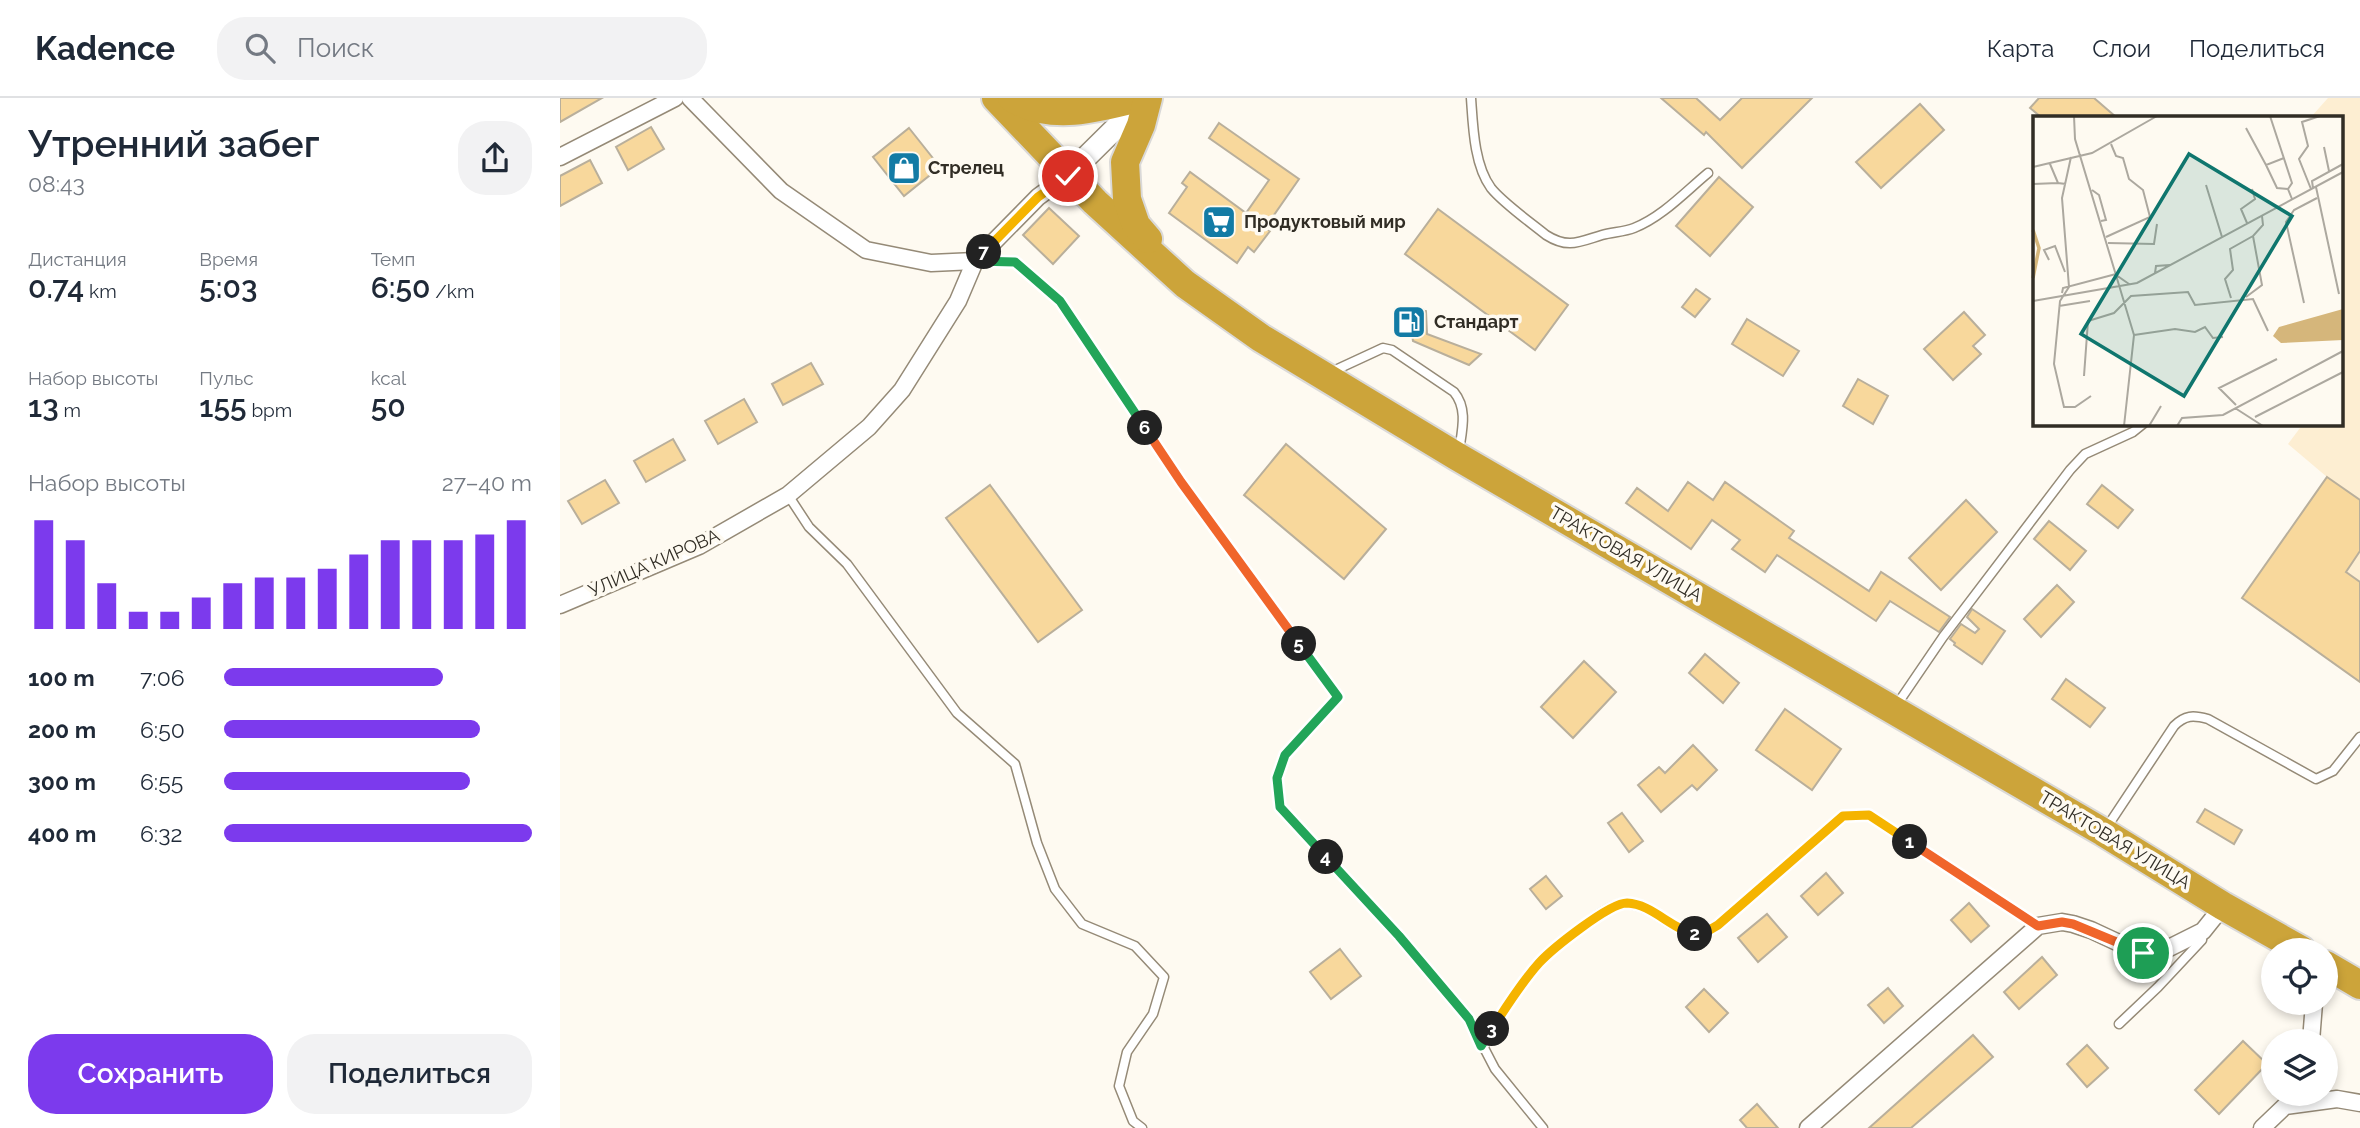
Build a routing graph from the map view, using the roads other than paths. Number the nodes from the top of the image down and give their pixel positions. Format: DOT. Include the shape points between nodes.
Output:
graph roads {
  1 [pos="675,98"];
  2 [pos="690,98"];
  3 [pos="996,98"];
  4 [pos="1012,98"];
  5 [pos="1138,98"];
  6 [pos="1147,98"];
  7 [pos="1471,98"];
  8 [pos="560,157"];
  9 [pos="1708,173"];
  10 [pos="1068,176"];
  11 [pos="975,261"];
  12 [pos="1185,284"];
  13 [pos="1322,377"];
  14 [pos="2142,425"];
  15 [pos="1458,457"];
  16 [pos="788,495"];
  17 [pos="560,605"];
  18 [pos="1893,710"];
  19 [pos="2360,737"];
  20 [pos="2103,832"];
  21 [pos="2223,906"];
  22 [pos="2038,926"];
  23 [pos="2203,931"];
  24 [pos="2280,938"];
  25 [pos="2338,972"];
  26 [pos="2360,985"];
  27 [pos="2119,1024"];
  28 [pos="1481,1046"];
  29 [pos="2338,1099"];
  30 [pos="2360,1103"];
  31 [pos="2282,1106"];
  32 [pos="1142,1128"];
  33 [pos="1543,1128"];
  34 [pos="1808,1128"];
  35 [pos="2262,1128"];
  1 -- 8 [label="street"];
  2 -- 11 [label="street" via="781,191 866,250 931,263"];
  3 -- 10 [label="highway, ТРАКТОВАЯ УЛИЦА"];
  4 -- 5 [label="highway" via="1052,112 1083,111"];
  6 -- 10 [label="street, УЛИЦА КИРОВА"];
  6 -- 12 [label="highway" via="1125,162 1128,199 1136,225"];
  7 -- 9 [label="lane" via="1478,158 1491,188 1555,241 1570,245 1631,230 1653,219"];
  10 -- 11 [label="street, УЛИЦА КИРОВА" via="1038,197"];
  10 -- 12 [label="highway, ТРАКТОВАЯ УЛИЦА"];
  11 -- 16 [label="street, УЛИЦА КИРОВА" via="958,301 902,390 869,427"];
  11 -- 28 [label="lane" via="1015,262 1060,301 1181,482 1338,697 1285,755 1277,778 1280,807 1408,946 1469,1019"];
  12 -- 13 [label="highway, ТРАКТОВАЯ УЛИЦА"];
  13 -- 15 [label="highway, ТРАКТОВАЯ УЛИЦА"];
  13 -- 15 [label="lane" via="1383,348 1392,350 1460,399 1463,419"];
  14 -- 18 [label="lane" via="2085,454 2070,470"];
  15 -- 18 [label="highway, ТРАКТОВАЯ УЛИЦА"];
  16 -- 17 [label="street, УЛИЦА КИРОВА" via="699,546"];
  16 -- 32 [label="lane" via="809,527 846,564 957,713 1015,764 1055,889 1075,916 1082,924 1135,946 1164,977 1153,1014 1127,1052 1119,1086 1133,1121"];
  18 -- 20 [label="highway, ТРАКТОВАЯ УЛИЦА"];
  19 -- 20 [label="lane" via="2333,771 2316,779 2208,719 2181,719"];
  20 -- 21 [label="highway, ТРАКТОВАЯ УЛИЦА"];
  21 -- 23 [label="street"];
  21 -- 24 [label="highway, ТРАКТОВАЯ УЛИЦА"];
  22 -- 23 [label="street" via="2073,924 2134,950 2159,953"];
  22 -- 28 [label="lane" via="1869,815 1843,816 1706,932 1682,931 1628,903 1602,912 1539,962"];
  22 -- 34 [label="street"];
  23 -- 27 [label="lane" via="2202,940"];
  25 -- 26 [label="highway"];
  28 -- 33 [label="lane" via="1494,1069"];
  29 -- 30 [label="street"];
  31 -- 35 [label="street"];
}
